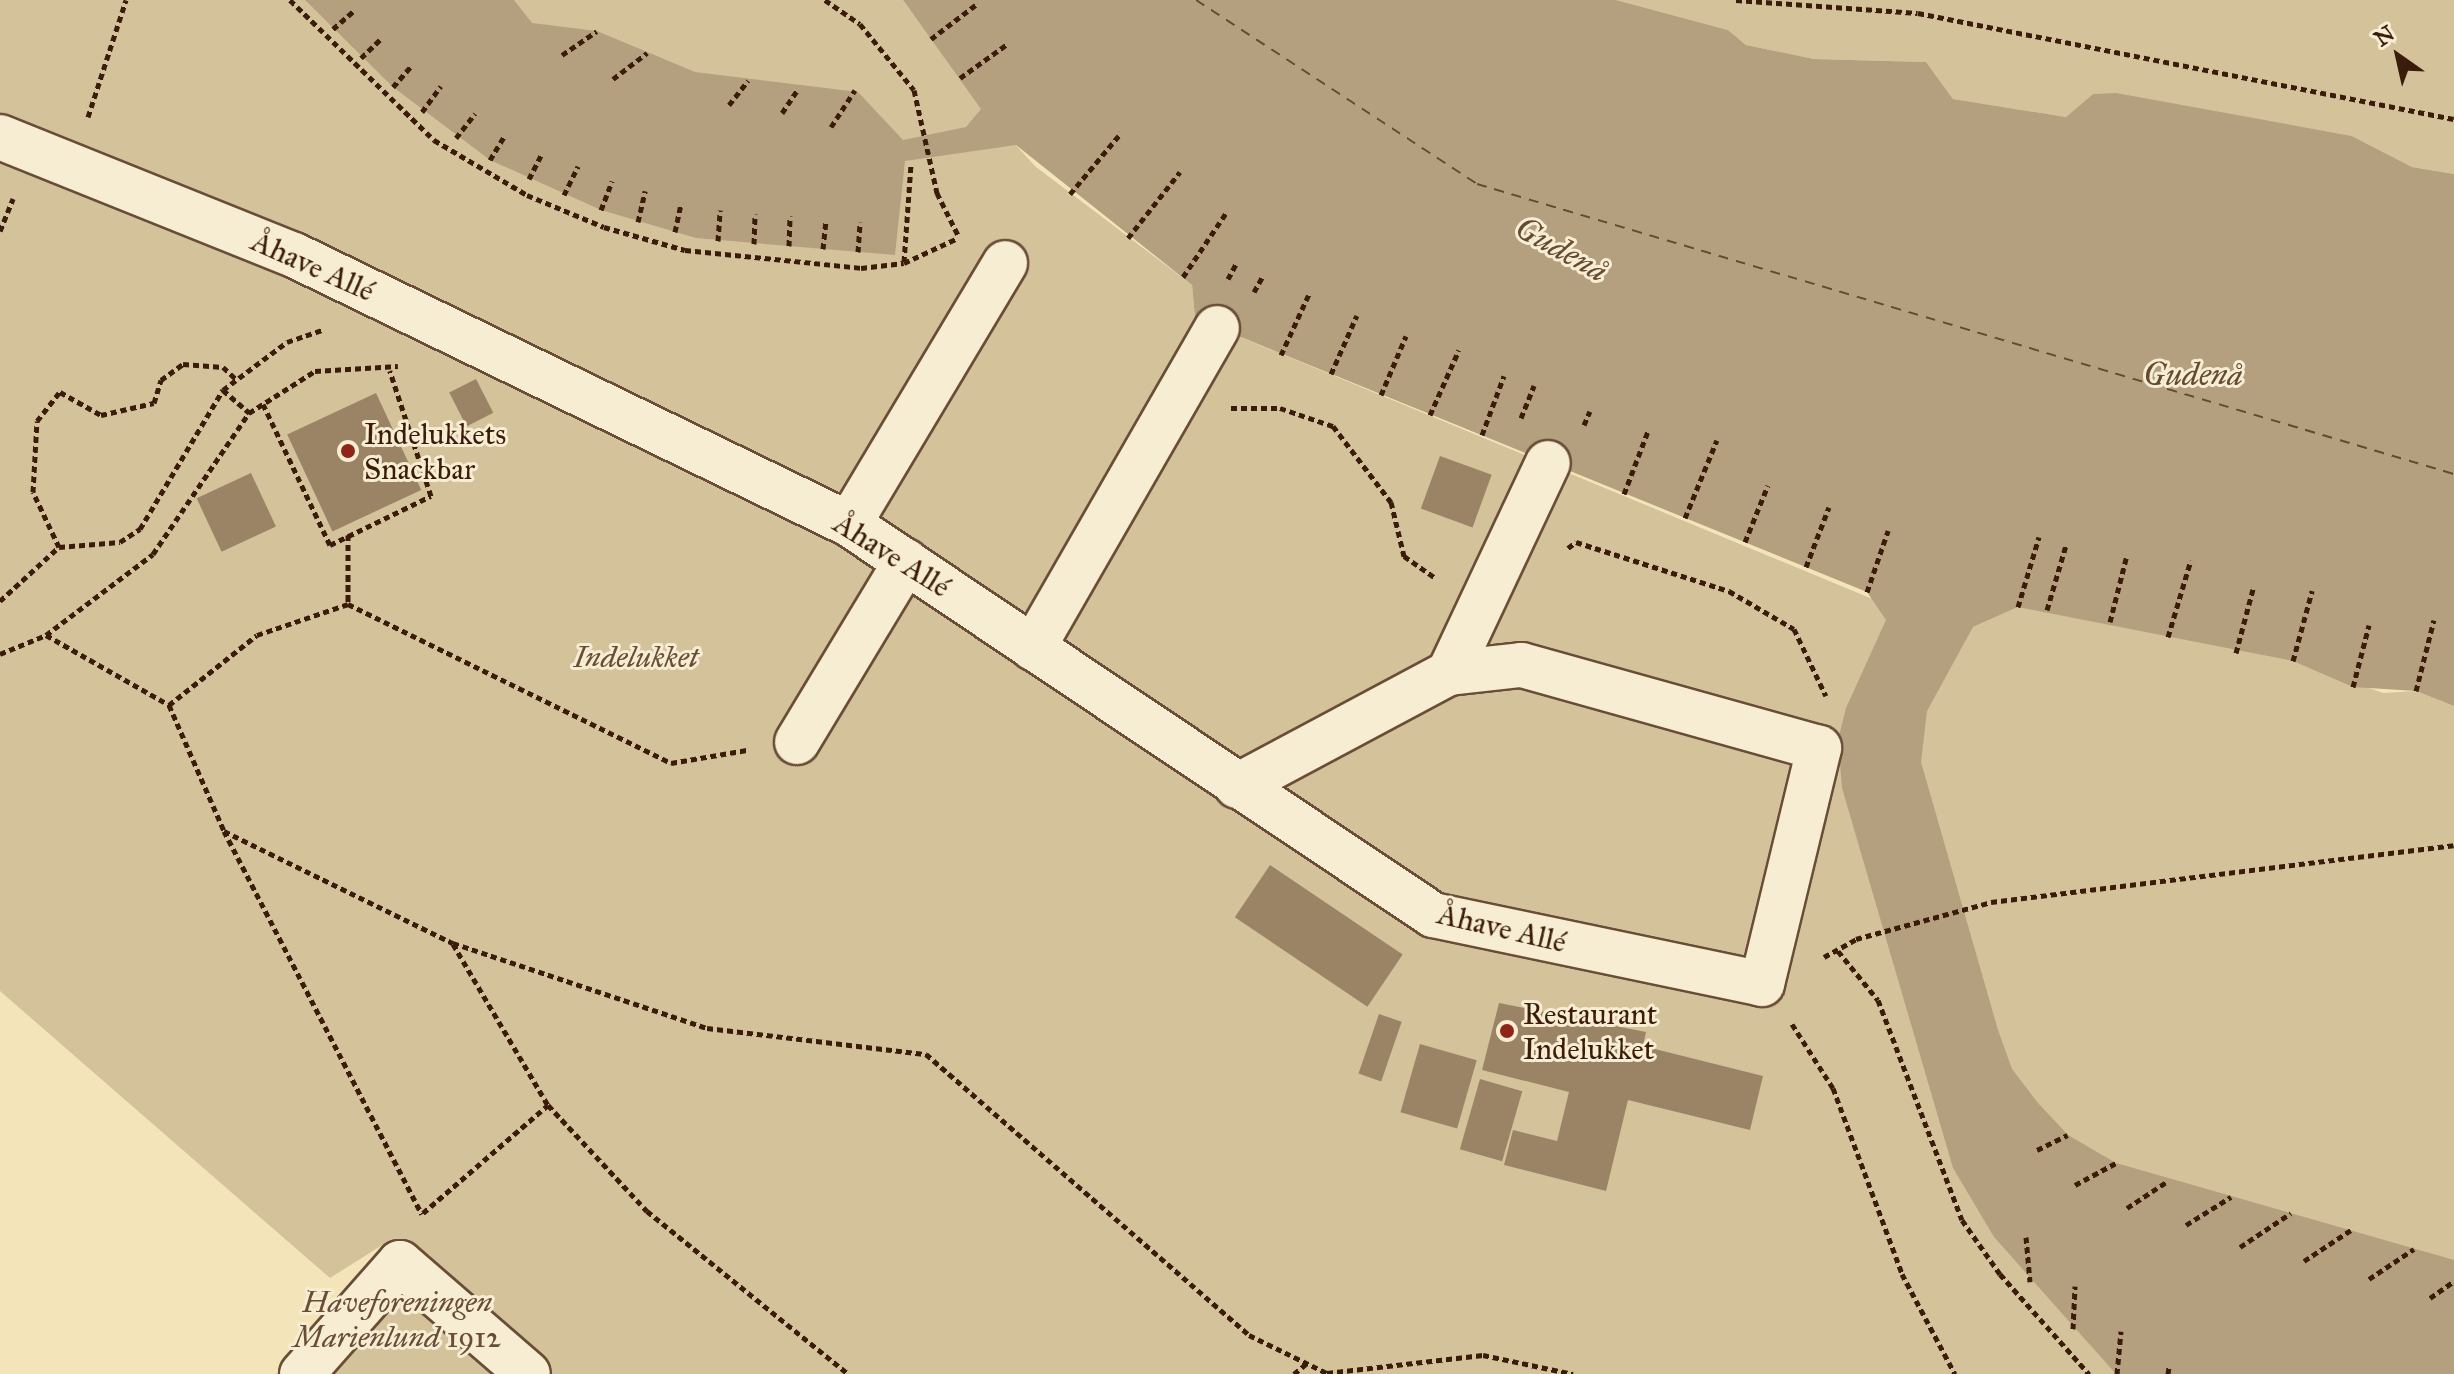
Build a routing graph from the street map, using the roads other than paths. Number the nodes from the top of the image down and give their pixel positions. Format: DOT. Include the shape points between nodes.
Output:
graph roads {
  1 [pos="0,137"];
  2 [pos="1005,263"];
  3 [pos="1217,328"];
  4 [pos="1548,463"];
  5 [pos="849,524"];
  6 [pos="906,561"];
  7 [pos="1033,648"];
  8 [pos="1449,673"];
  9 [pos="797,742"];
  10 [pos="1237,786"];
  11 [pos="302,1374"];
  12 [pos="528,1374"];
  1 -- 5 [label="street, Åhave Allé" via="294,255"];
  2 -- 5 [label="street"];
  3 -- 7 [label="street"];
  4 -- 8 [label="street"];
  5 -- 6 [label="street, Åhave Allé"];
  6 -- 7 [label="street, Åhave Allé"];
  6 -- 9 [label="street"];
  7 -- 10 [label="street, Åhave Allé"];
  8 -- 10 [label="street"];
  8 -- 10 [label="street, Åhave Allé" via="1521,665 1819,748 1762,984 1433,915"];
  11 -- 12 [label="street" via="400,1263"];
}
